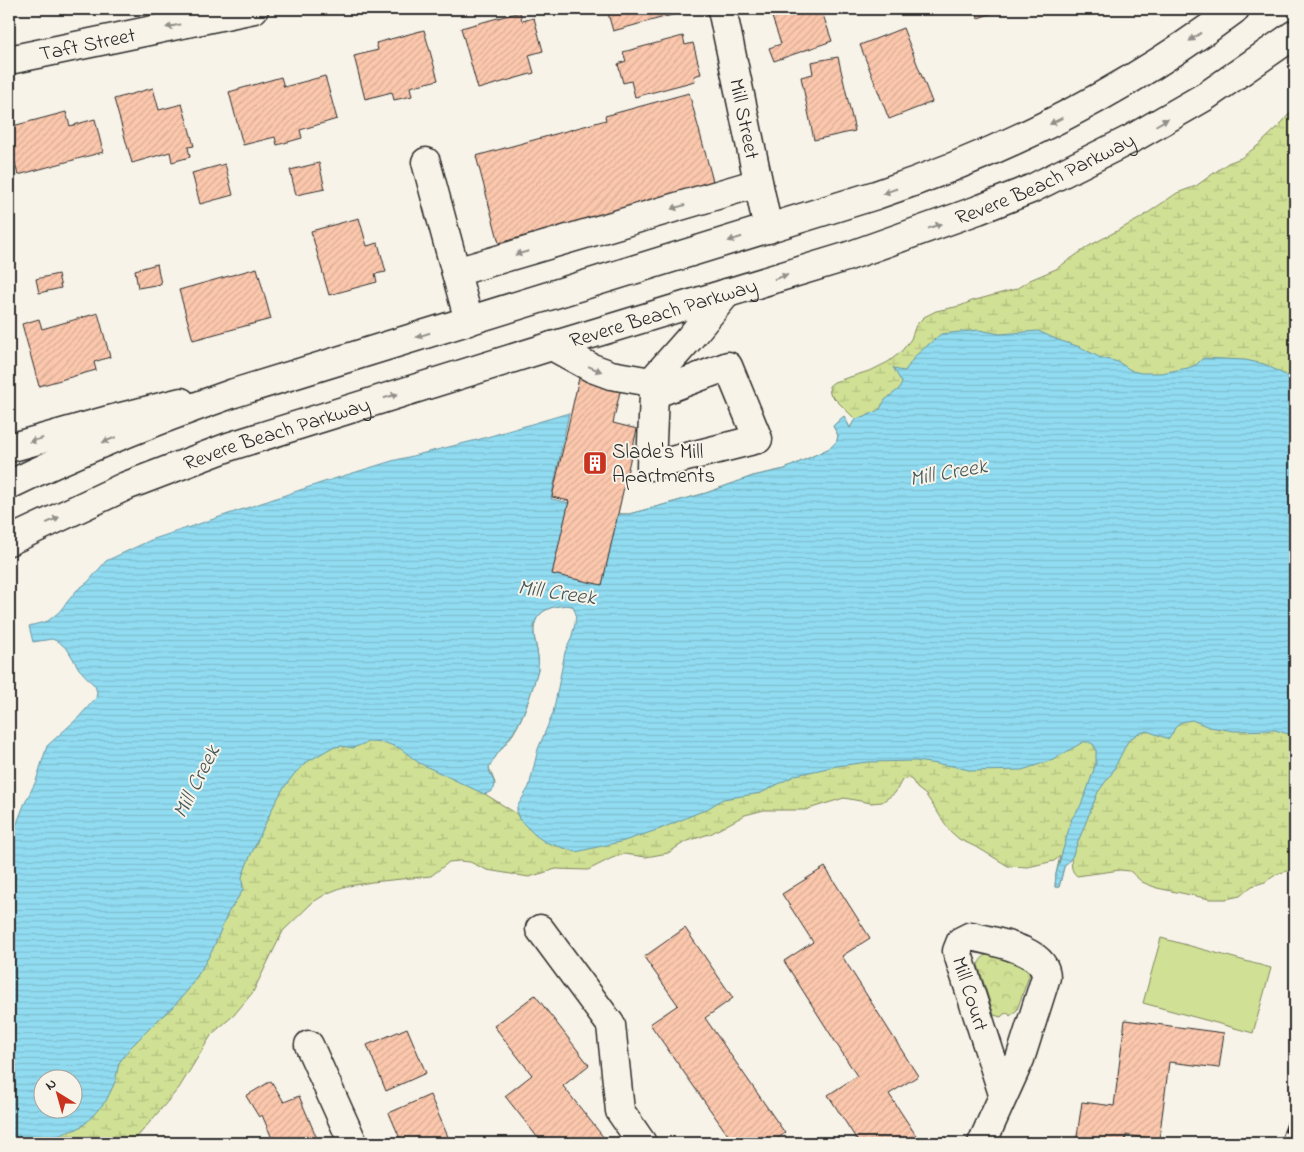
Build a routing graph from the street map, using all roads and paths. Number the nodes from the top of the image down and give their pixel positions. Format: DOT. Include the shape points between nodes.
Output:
graph roads {
  1 [pos="254,9"];
  2 [pos="722,9"];
  3 [pos="1234,9"];
  4 [pos="1295,34"];
  5 [pos="9,60"];
  6 [pos="426,162"];
  7 [pos="758,183"];
  8 [pos="768,229"];
  9 [pos="456,272"];
  10 [pos="727,293"];
  11 [pos="469,321"];
  12 [pos="552,346"];
  13 [pos="287,376"];
  14 [pos="9,448"];
  15 [pos="9,485"];
  16 [pos="9,541"];
  17 [pos="540,929"];
  18 [pos="309,1045"];
  19 [pos="1003,1094"];
  20 [pos="352,1143"];
  21 [pos="642,1143"];
  22 [pos="982,1143"];
  1 -- 5 [label="main road, Taft Street, one-way"];
  2 -- 7 [label="main road, Mill Street"];
  3 -- 8 [label="main road, one-way" via="1155,64 1032,133 921,180"];
  10 -- 4 [label="main road, Revere Beach Parkway, one-way" via="873,248 1031,188 1108,152 1182,111"];
  6 -- 9 [label="main road"];
  7 -- 8 [label="main road, Mill Street"];
  7 -- 9 [label="main road, one-way"];
  8 -- 11 [label="main road, one-way"];
  9 -- 11 [label="main road"];
  10 -- 12 [label="main road, Revere Beach Parkway"];
  12 -- 10 [label="main road, one-way" via="592,368 652,388"];
  11 -- 13 [label="main road, one-way"];
  16 -- 12 [label="main road, Revere Beach Parkway, one-way" via="100,498 205,455"];
  13 -- 14 [label="main road, one-way"];
  13 -- 15 [label="main road, one-way" via="154,421"];
  17 -- 21 [label="main road" via="611,1025 620,1111"];
  18 -- 20 [label="main road"];
  19 -- 19 [label="main road, Mill Court" via="1020,1058 1046,972 1033,954 971,936 961,941 957,951"];
  19 -- 22 [label="main road, Mill Court"];
}
